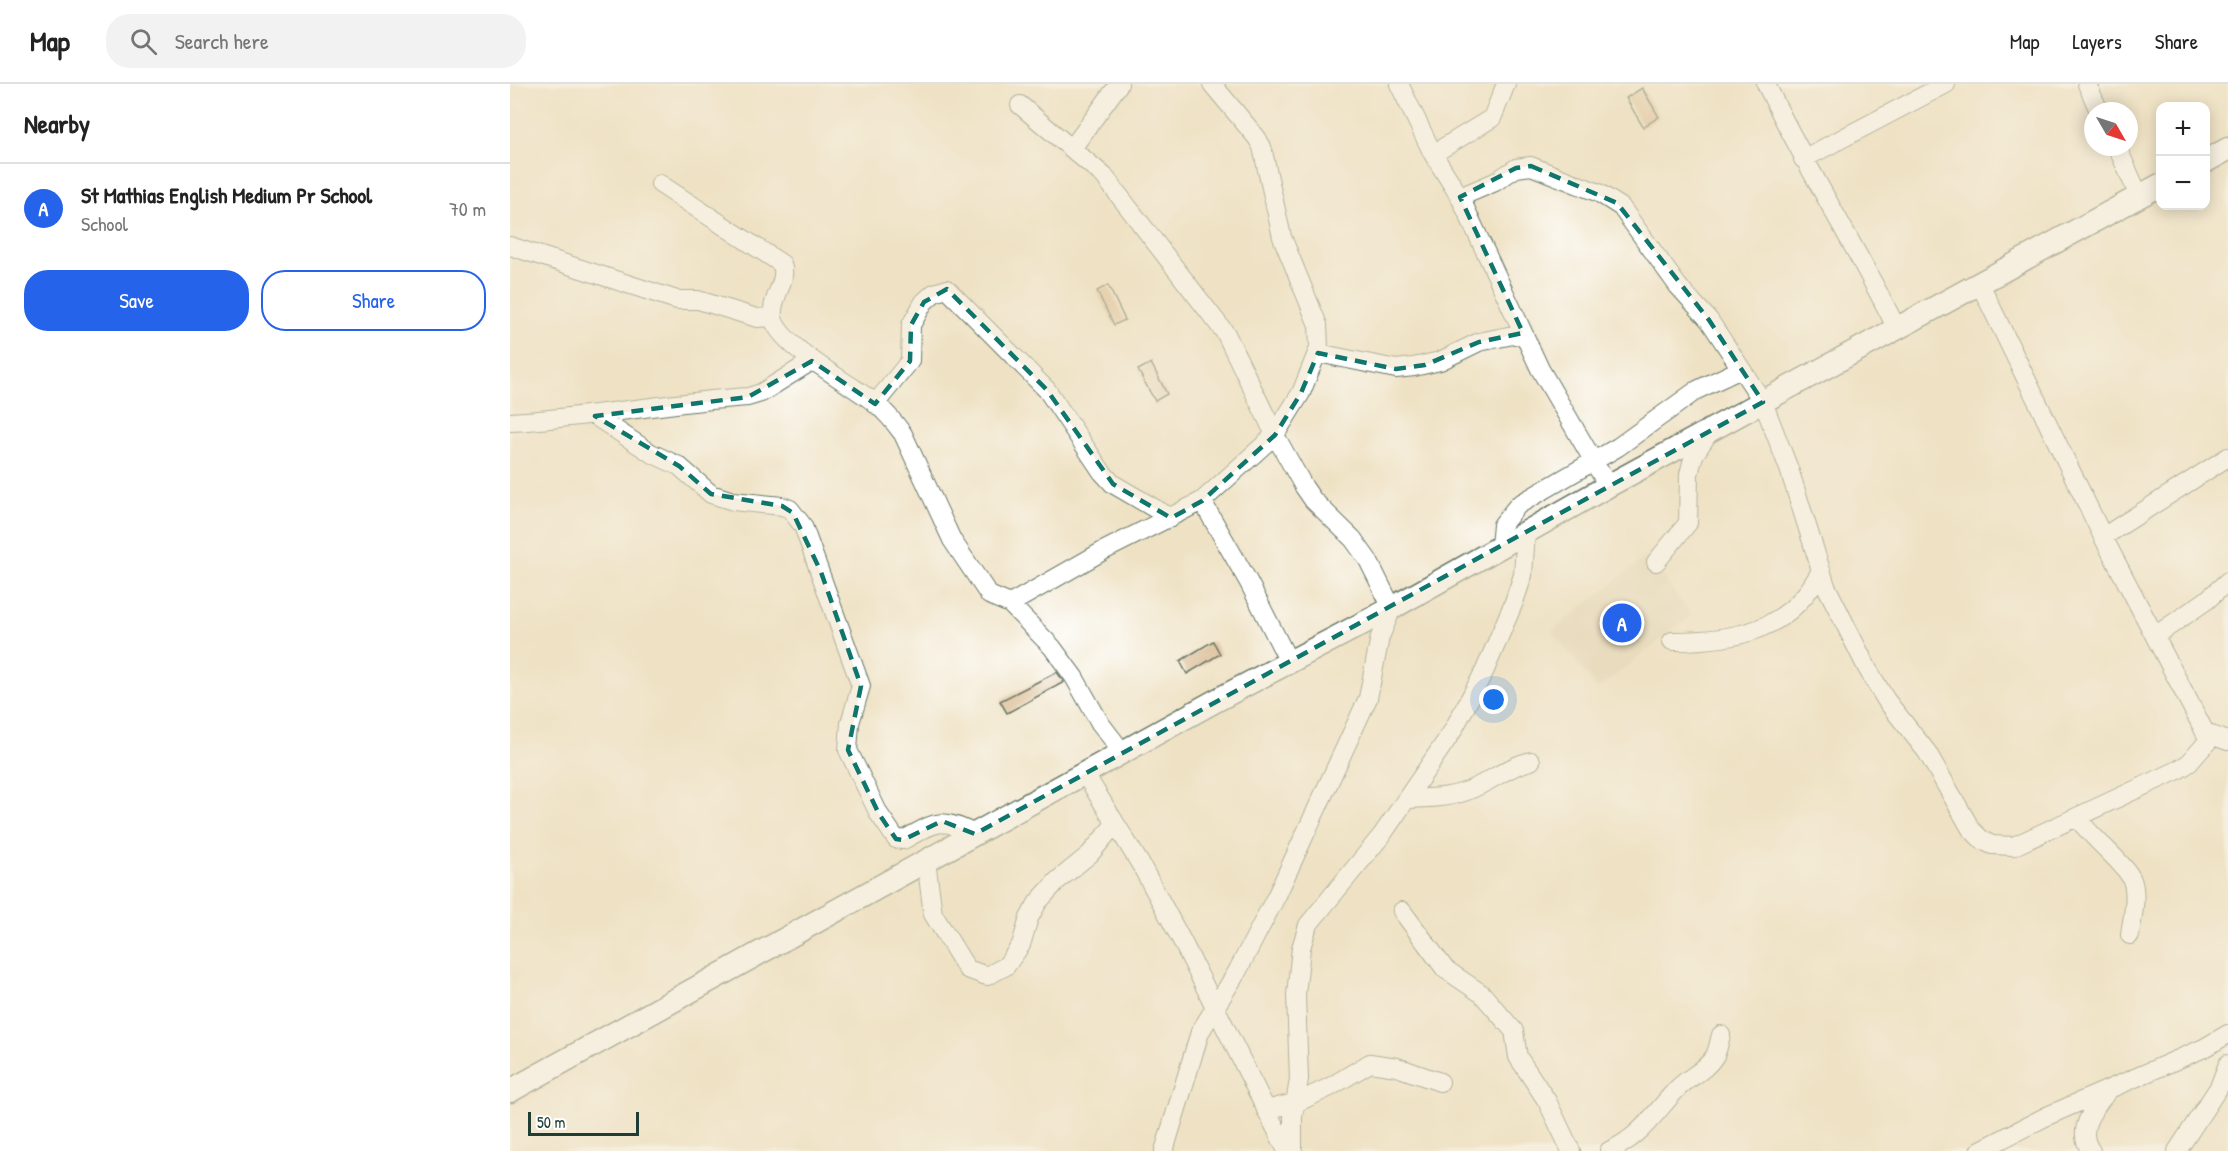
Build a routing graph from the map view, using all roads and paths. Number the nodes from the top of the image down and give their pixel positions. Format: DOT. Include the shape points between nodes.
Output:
graph roads {
  1 [pos="1119,84"];
  2 [pos="1212,84"];
  3 [pos="1399,84"];
  4 [pos="1506,84"];
  5 [pos="1766,84"];
  6 [pos="1946,84"];
  7 [pos="2087,84"];
  8 [pos="2095,102"];
  9 [pos="1020,105"];
  10 [pos="1072,147"];
  11 [pos="2228,149"];
  12 [pos="1433,154"];
  13 [pos="2121,156"];
  14 [pos="2210,158"];
  15 [pos="1803,159"];
  16 [pos="660,184"];
  17 [pos="2156,186"];
  18 [pos="2139,196"];
  19 [pos="1460,198"];
  20 [pos="510,246"];
  21 [pos="1980,284"];
  22 [pos="772,317"];
  23 [pos="1897,329"];
  24 [pos="1523,333"];
  25 [pos="1318,353"];
  26 [pos="812,361"];
  27 [pos="1741,369"];
  28 [pos="1763,402"];
  29 [pos="875,404"];
  30 [pos="595,416"];
  31 [pos="510,422"];
  32 [pos="1711,430"];
  33 [pos="1275,435"];
  34 [pos="2228,457"];
  35 [pos="1594,461"];
  36 [pos="1608,486"];
  37 [pos="1202,501"];
  38 [pos="1171,518"];
  39 [pos="1526,532"];
  40 [pos="2103,537"];
  41 [pos="1500,546"];
  42 [pos="1656,562"];
  43 [pos="1821,570"];
  44 [pos="2228,581"];
  45 [pos="1010,604"];
  46 [pos="1392,608"];
  47 [pos="2155,636"];
  48 [pos="1672,640"];
  49 [pos="1289,662"];
  50 [pos="2208,734"];
  51 [pos="2228,741"];
  52 [pos="1123,753"];
  53 [pos="1531,761"];
  54 [pos="1085,774"];
  55 [pos="1407,799"];
  56 [pos="2077,817"];
  57 [pos="1115,824"];
  58 [pos="975,834"];
  59 [pos="926,861"];
  60 [pos="1402,911"];
  61 [pos="2130,936"];
  62 [pos="1214,1007"];
  63 [pos="2228,1034"];
  64 [pos="1721,1035"];
  65 [pos="2228,1064"];
  66 [pos="1440,1082"];
  67 [pos="2110,1089"];
  68 [pos="510,1091"];
  69 [pos="1296,1102"];
  70 [pos="1266,1110"];
  71 [pos="1164,1151"];
  72 [pos="1287,1151"];
  73 [pos="1293,1151"];
  74 [pos="1571,1151"];
  75 [pos="1609,1151"];
  76 [pos="1979,1151"];
  77 [pos="2091,1151"];
  78 [pos="2177,1151"];
  1 -- 10 [label="street"];
  2 -- 25 [label="street" via="1262,147 1282,237 1318,325"];
  3 -- 12 [label="street"];
  4 -- 12 [label="street" via="1492,118"];
  5 -- 15 [label="street"];
  6 -- 15 [label="street"];
  7 -- 8 [label="street"];
  9 -- 10 [label="street"];
  10 -- 33 [label="street" via="1112,185 1226,334"];
  11 -- 14 [label="main road"];
  12 -- 19 [label="street"];
  13 -- 18 [label="street"];
  15 -- 23 [label="street"];
  16 -- 22 [label="street" via="782,264 785,273"];
  17 -- 18 [label="main road"];
  18 -- 21 [label="main road"];
  19 -- 24 [label="street"];
  19 -- 27 [label="street" via="1495,183 1516,168 1531,166 1612,199 1709,320"];
  20 -- 22 [label="street" via="677,300 698,300 757,318"];
  21 -- 23 [label="main road"];
  21 -- 40 [label="street"];
  22 -- 26 [label="street" via="791,343"];
  23 -- 28 [label="main road"];
  24 -- 25 [label="street" via="1479,342 1440,361 1405,368"];
  24 -- 35 [label="street"];
  25 -- 33 [label="street" via="1301,393"];
  26 -- 29 [label="street"];
  26 -- 30 [label="street" via="748,397 627,409"];
  27 -- 28 [label="street"];
  27 -- 35 [label="street" via="1697,390"];
  28 -- 32 [label="main road"];
  28 -- 43 [label="street"];
  29 -- 38 [label="street" via="910,361 911,325 920,308 929,296 947,290 1047,390 1102,472 1113,483"];
  29 -- 45 [label="street" via="903,434 945,528 989,595"];
  30 -- 31 [label="street"];
  30 -- 58 [label="street" via="651,453 679,466 720,498 790,509 803,526 861,686 850,723 848,750 879,814 896,839 903,840 942,821"];
  32 -- 36 [label="main road"];
  32 -- 42 [label="street" via="1694,455 1689,474 1688,523"];
  33 -- 37 [label="street"];
  33 -- 46 [label="street" via="1313,500 1353,539 1368,560"];
  34 -- 40 [label="street"];
  35 -- 36 [label="street"];
  35 -- 41 [label="street" via="1518,505 1502,525"];
  36 -- 39 [label="main road"];
  37 -- 38 [label="street"];
  37 -- 49 [label="street"];
  38 -- 45 [label="street"];
  39 -- 41 [label="main road"];
  39 -- 55 [label="street" via="1523,575 1485,670 1452,732"];
  40 -- 47 [label="street"];
  41 -- 46 [label="main road"];
  43 -- 48 [label="street" via="1803,600 1789,613 1744,636 1714,641"];
  43 -- 56 [label="street" via="1877,684 1928,752 1971,829 1982,840 1992,845 2014,846"];
  44 -- 47 [label="street"];
  45 -- 52 [label="street" via="1052,647"];
  46 -- 49 [label="main road"];
  46 -- 62 [label="street" via="1380,637 1368,698 1277,895"];
  47 -- 50 [label="street"];
  49 -- 52 [label="main road"];
  50 -- 51 [label="street"];
  50 -- 56 [label="street" via="2207,745 2189,763"];
  52 -- 54 [label="main road"];
  53 -- 55 [label="street" via="1513,765 1461,793"];
  54 -- 57 [label="street"];
  54 -- 58 [label="main road"];
  55 -- 69 [label="street" via="1308,925 1297,985"];
  56 -- 61 [label="street" via="2133,881"];
  57 -- 59 [label="street" via="1090,854 1038,902 1014,957 999,971 987,975 967,969 933,914"];
  57 -- 62 [label="street" via="1160,900"];
  58 -- 59 [label="main road"];
  59 -- 68 [label="main road"];
  60 -- 74 [label="street" via="1445,969 1482,994 1514,1031 1518,1057 1547,1101"];
  62 -- 70 [label="street"];
  62 -- 71 [label="street" via="1200,1032"];
  63 -- 67 [label="street"];
  64 -- 75 [label="street" via="1710,1062 1678,1088 1645,1128"];
  65 -- 78 [label="street" via="2219,1087"];
  66 -- 69 [label="street" via="1397,1067 1370,1063"];
  67 -- 76 [label="street"];
  67 -- 77 [label="street" via="2086,1124 2084,1136"];
  69 -- 70 [label="street"];
  69 -- 73 [label="street"];
  70 -- 72 [label="street"];
}
